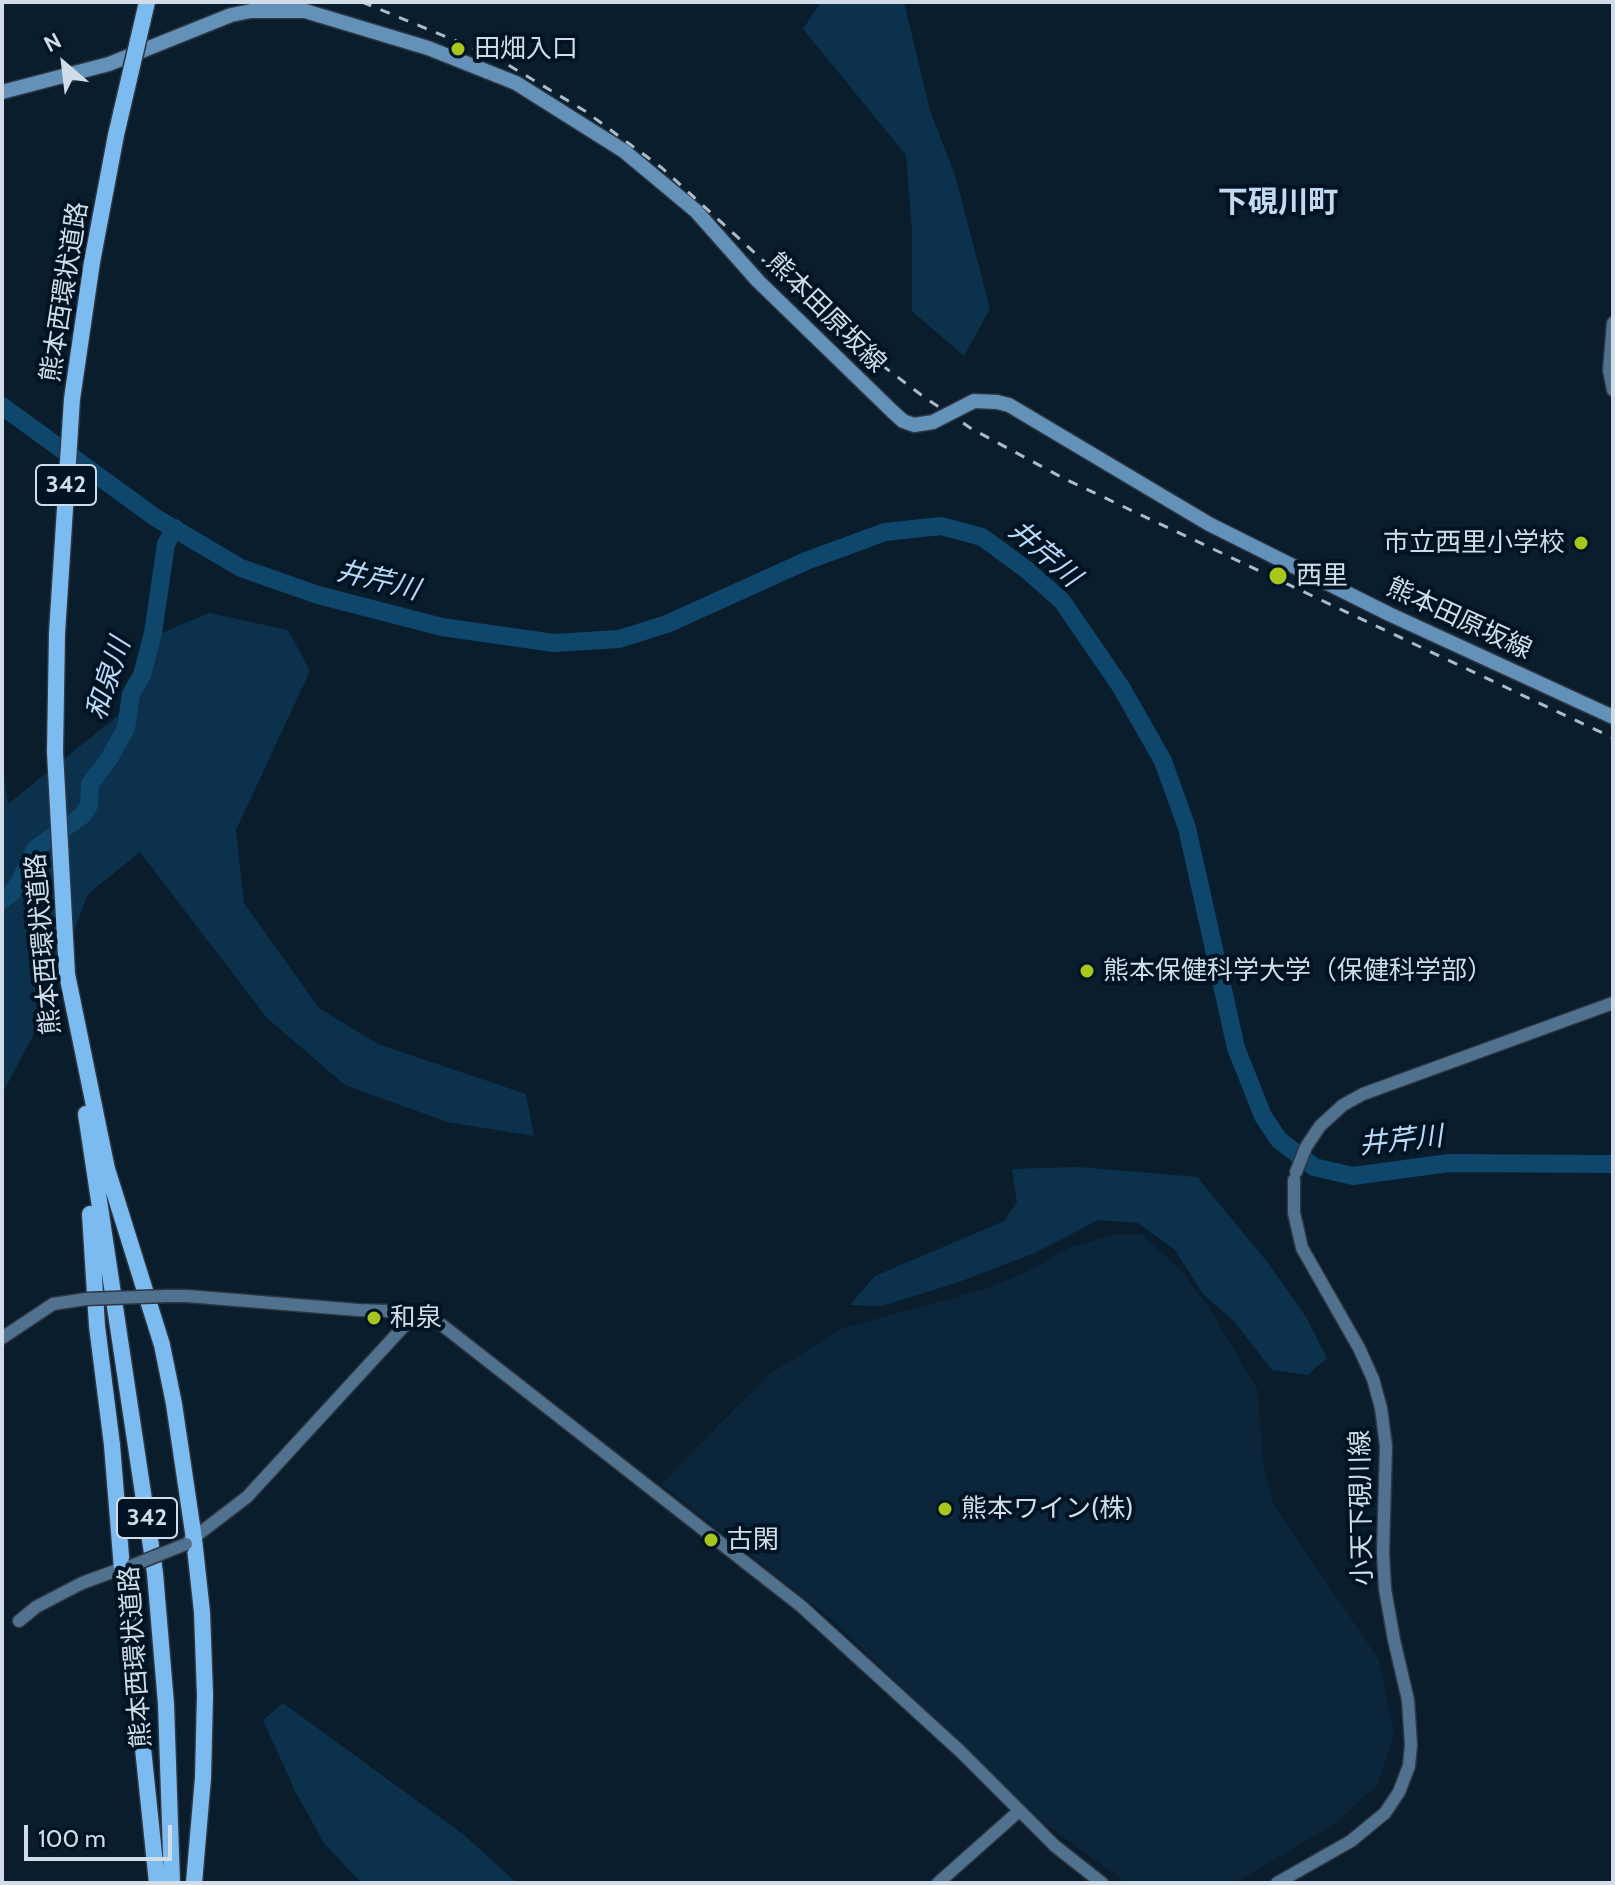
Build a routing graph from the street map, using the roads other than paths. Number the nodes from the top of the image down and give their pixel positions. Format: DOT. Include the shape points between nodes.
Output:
graph roads {
  1 [pos="147,2"];
  2 [pos="2,92"];
  3 [pos="1613,323"];
  4 [pos="1613,390"];
  5 [pos="1613,717"];
  6 [pos="67,974"];
  7 [pos="1613,1003"];
  8 [pos="91,1157"];
  9 [pos="417,1312"];
  10 [pos="2,1338"];
  11 [pos="190,1541"];
  12 [pos="126,1568"];
  13 [pos="19,1621"];
  14 [pos="1019,1811"];
  15 [pos="157,1883"];
  16 [pos="172,1883"];
  17 [pos="194,1883"];
  18 [pos="938,1883"];
  19 [pos="1102,1883"];
  20 [pos="1277,1883"];
  1 -- 6 [label="highway, 熊本西環状道路 / 342, bridge" via="92,262 72,399 58,605 55,752"];
  2 -- 5 [label="main road, 熊本田原坂線, bridge" via="109,64 251,11 305,11 428,48 516,83 624,151 696,211 758,281 903,421 933,422 974,401 1009,405 1209,524"];
  3 -- 4 [label="street"];
  6 -- 8 [label="highway, 熊本西環状道路 / 342"];
  6 -- 11 [label="highway" via="107,1169 162,1345"];
  7 -- 20 [label="street, 小天下硯川線" via="1363,1094 1316,1131 1296,1173 1294,1213 1302,1248 1359,1348 1381,1408 1386,1446 1385,1589 1408,1700 1411,1745 1409,1766 1385,1813 1351,1841"];
  8 -- 12 [label="highway" via="97,1326"];
  8 -- 16 [label="highway, 熊本西環状道路 / 342" via="155,1573"];
  9 -- 10 [label="street, bridge" via="166,1296 86,1299 53,1304"];
  9 -- 11 [label="street" via="247,1497"];
  9 -- 14 [label="street" via="458,1336 801,1606"];
  11 -- 12 [label="street, bridge"];
  11 -- 17 [label="highway" via="202,1612 205,1695"];
  12 -- 13 [label="street" via="82,1583"];
  12 -- 15 [label="highway"];
  14 -- 18 [label="street"];
  14 -- 19 [label="street"];
}
